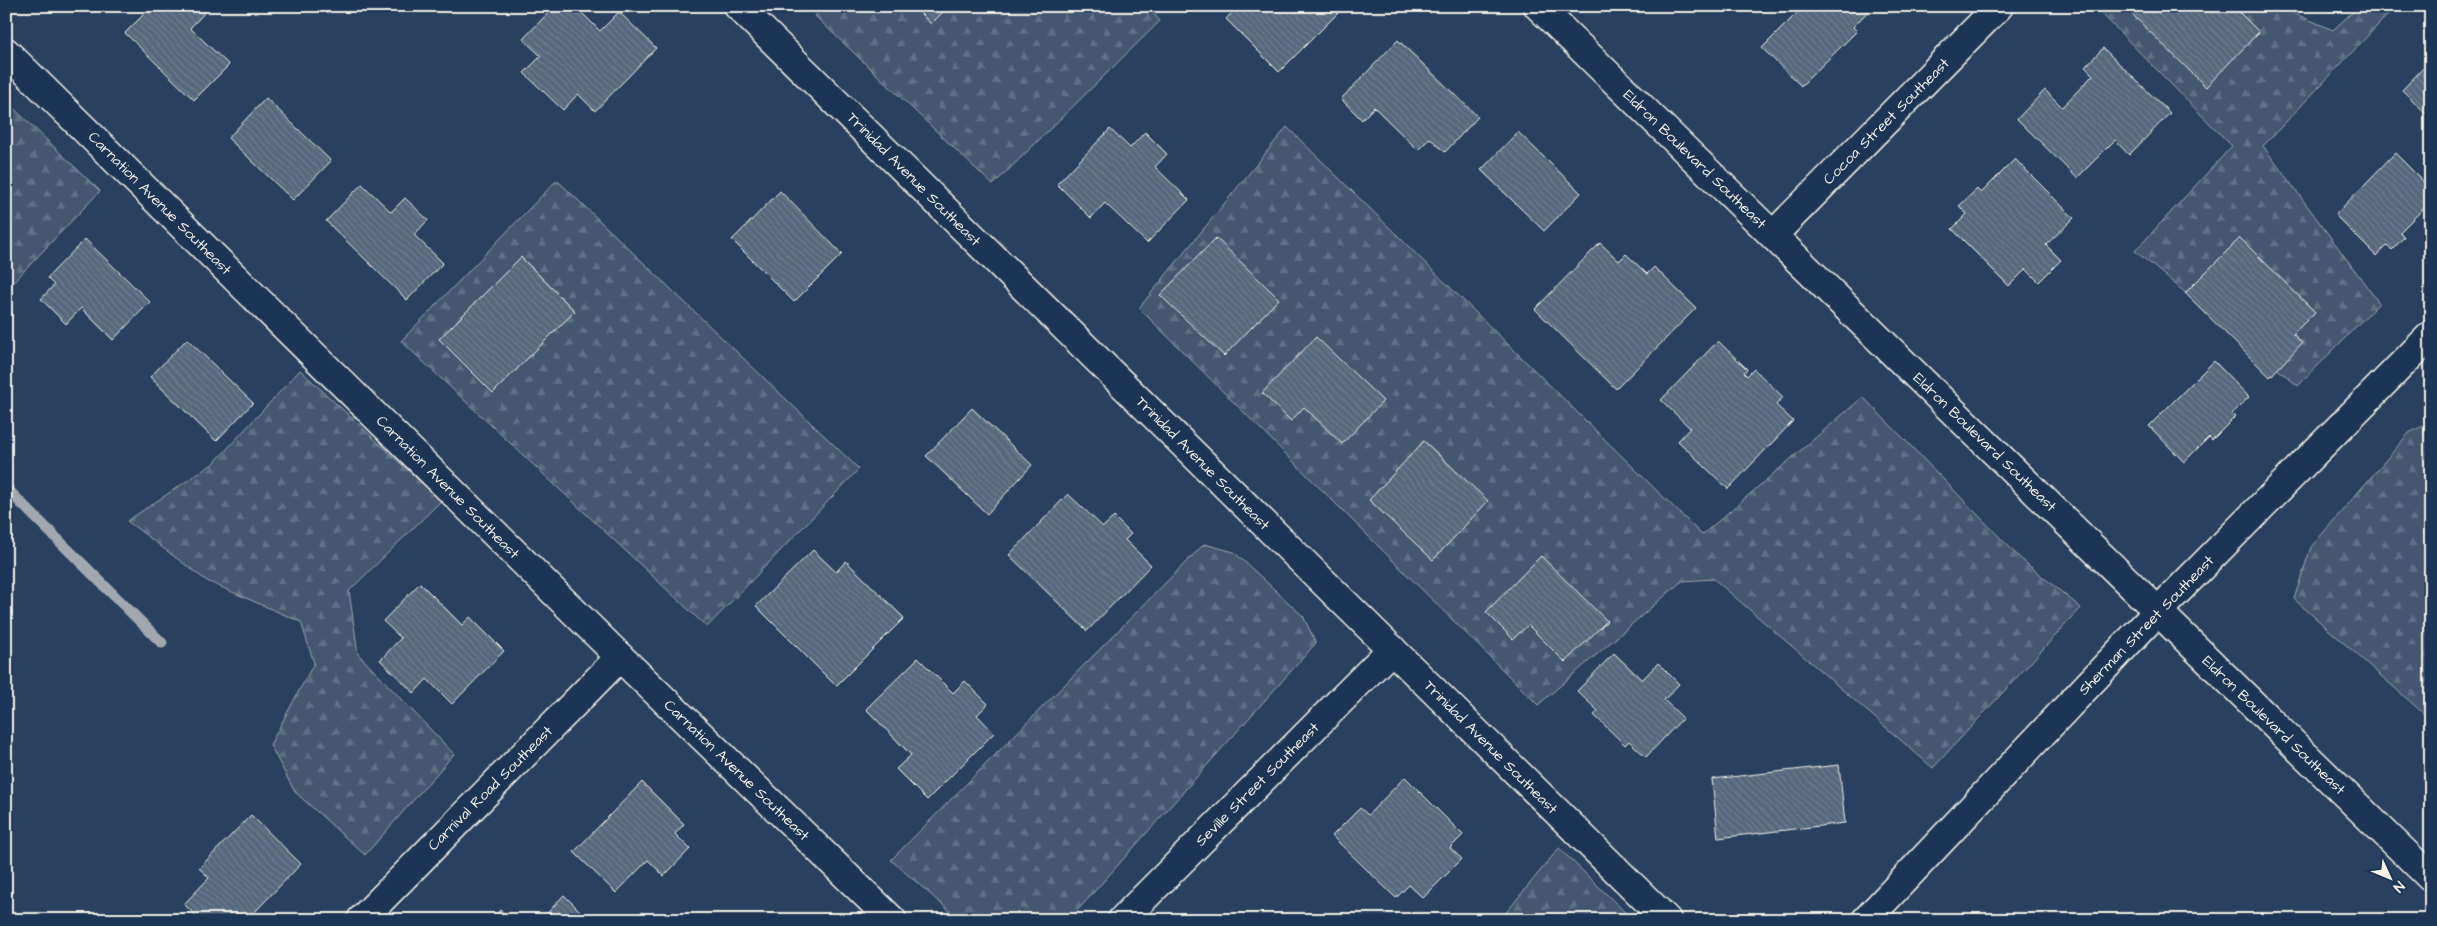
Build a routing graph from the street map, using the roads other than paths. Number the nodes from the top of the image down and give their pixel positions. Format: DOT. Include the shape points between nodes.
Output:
graph roads {
  1 [pos="738,6"];
  2 [pos="1538,6"];
  3 [pos="1999,6"];
  4 [pos="6,52"];
  5 [pos="1773,235"];
  6 [pos="2431,335"];
  7 [pos="2158,611"];
  8 [pos="1392,649"];
  9 [pos="620,658"];
  10 [pos="2431,878"];
  11 [pos="361,920"];
  12 [pos="892,920"];
  13 [pos="1122,920"];
  14 [pos="1667,920"];
  15 [pos="1866,920"];
  1 -- 8 [label="street, Trinidad Avenue Southeast"];
  2 -- 5 [label="street, Eldron Boulevard Southeast"];
  3 -- 5 [label="street, Cocoa Street Southeast"];
  4 -- 9 [label="street, Carnation Avenue Southeast"];
  5 -- 7 [label="street, Eldron Boulevard Southeast"];
  6 -- 7 [label="street, Sherman Street Southeast"];
  7 -- 10 [label="street, Eldron Boulevard Southeast"];
  7 -- 15 [label="street, Sherman Street Southeast"];
  8 -- 13 [label="street, Seville Street Southeast"];
  8 -- 14 [label="street, Trinidad Avenue Southeast"];
  9 -- 11 [label="street, Carnival Road Southeast"];
  9 -- 12 [label="street, Carnation Avenue Southeast"];
}
